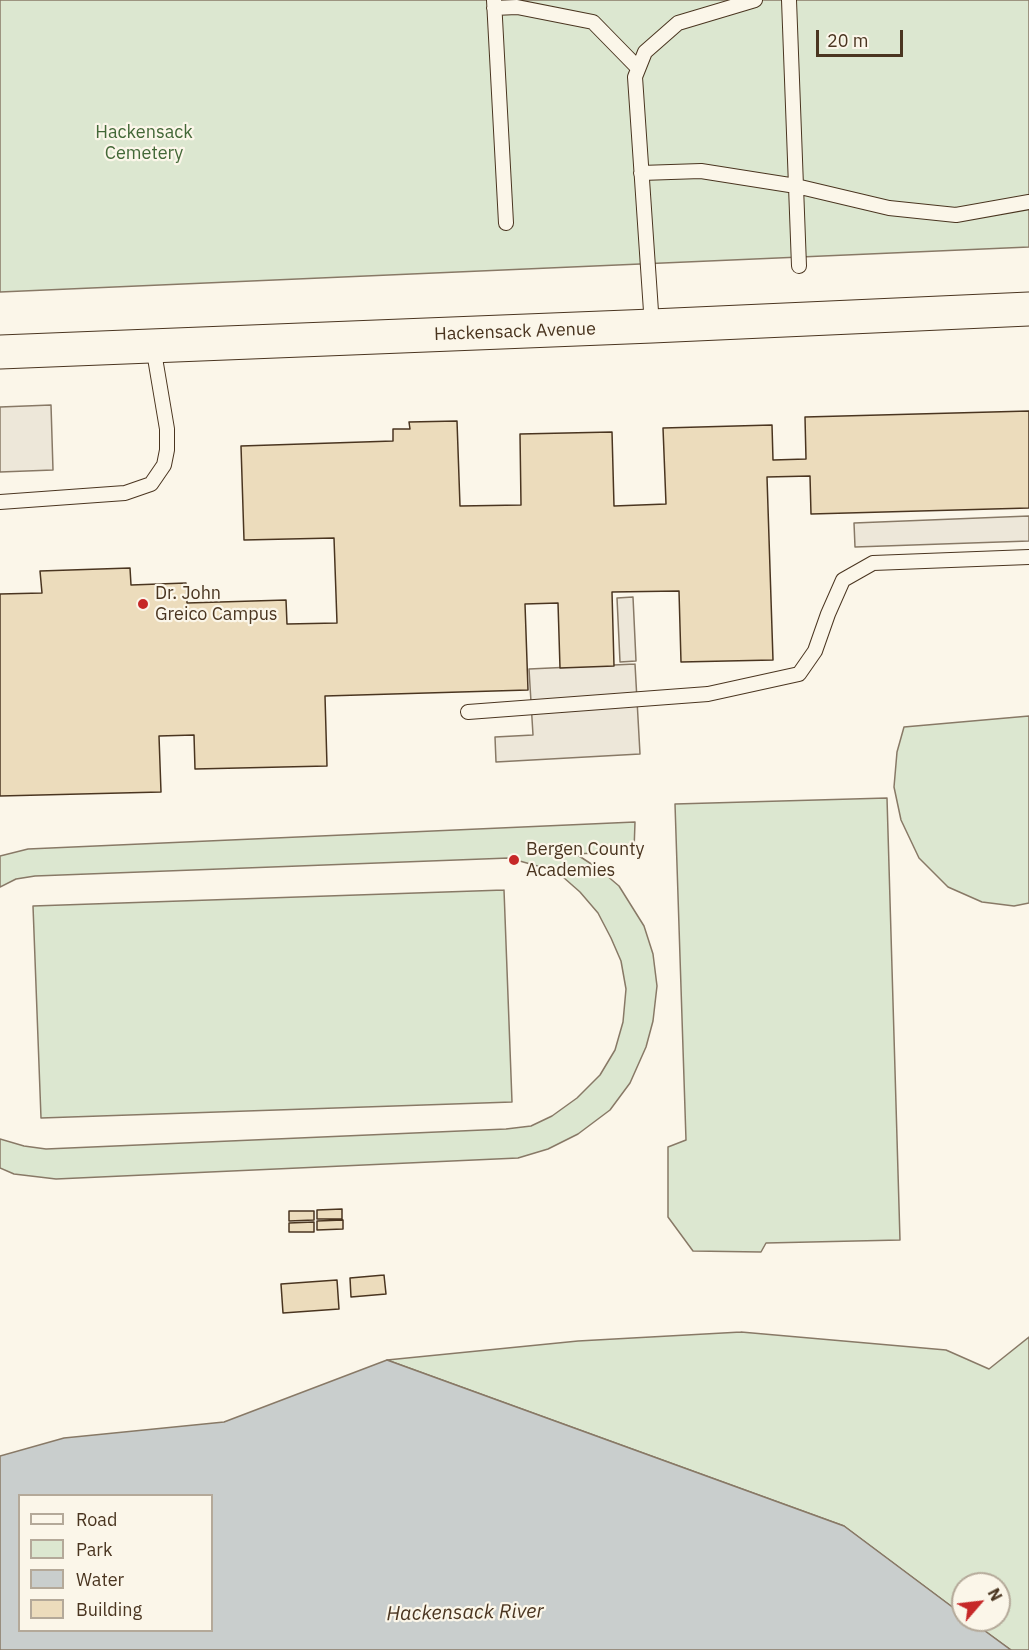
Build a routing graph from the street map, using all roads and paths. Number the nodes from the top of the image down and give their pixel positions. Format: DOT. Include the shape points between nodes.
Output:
graph roads {
  1 [pos="755,0"];
  2 [pos="789,0"];
  3 [pos="494,4"];
  4 [pos="638,68"];
  5 [pos="641,173"];
  6 [pos="796,186"];
  7 [pos="1029,202"];
  8 [pos="506,223"];
  9 [pos="799,266"];
  10 [pos="1029,309"];
  11 [pos="652,326"];
  12 [pos="153,346"];
  13 [pos="0,352"];
  14 [pos="0,502"];
  15 [pos="1029,557"];
  16 [pos="468,712"];
  1 -- 4 [label="lane" via="678,23 645,51"];
  2 -- 6 [label="lane"];
  3 -- 4 [label="lane" via="593,22"];
  3 -- 8 [label="lane"];
  4 -- 5 [label="lane" via="635,77"];
  5 -- 6 [label="lane" via="701,171"];
  5 -- 11 [label="lane"];
  6 -- 7 [label="lane" via="889,208 956,215"];
  6 -- 9 [label="lane"];
  10 -- 11 [label="main road, Hackensack Avenue"];
  11 -- 12 [label="main road, Hackensack Avenue"];
  12 -- 13 [label="main road, Hackensack Avenue"];
  12 -- 14 [label="lane" via="167,450 164,465 150,484 125,493"];
  15 -- 16 [label="lane" via="873,563 843,580 815,651 798,674 708,694"];
}
